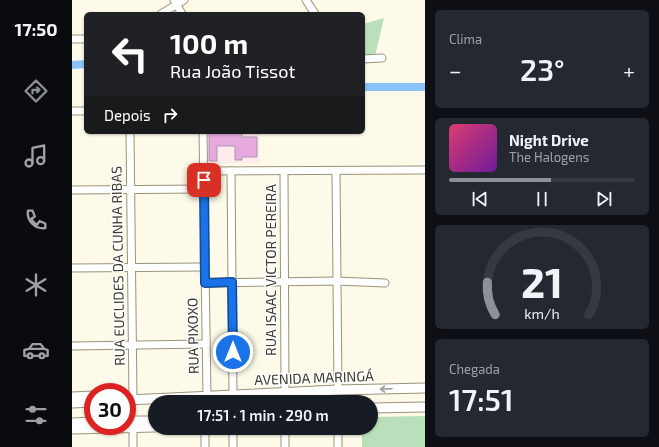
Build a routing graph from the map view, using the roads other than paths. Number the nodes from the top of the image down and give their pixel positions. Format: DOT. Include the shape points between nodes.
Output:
graph roads {
  1 [pos="184,0"];
  2 [pos="306,0"];
  3 [pos="176,2"];
  4 [pos="164,12"];
  5 [pos="181,12"];
  6 [pos="314,12"];
  7 [pos="72,39"];
  8 [pos="84,39"];
  9 [pos="382,58"];
  10 [pos="365,59"];
  11 [pos="72,111"];
  12 [pos="84,111"];
  13 [pos="130,134"];
  14 [pos="203,134"];
  15 [pos="425,170"];
  16 [pos="204,171"];
  17 [pos="231,171"];
  18 [pos="284,171"];
  19 [pos="336,171"];
  20 [pos="204,189"];
  21 [pos="72,190"];
  22 [pos="130,190"];
  23 [pos="204,266"];
  24 [pos="72,268"];
  25 [pos="131,268"];
  26 [pos="336,281"];
  27 [pos="232,282"];
  28 [pos="284,282"];
  29 [pos="205,283"];
  30 [pos="385,283"];
  31 [pos="131,344"];
  32 [pos="206,344"];
  33 [pos="72,346"];
  34 [pos="130,383"];
  35 [pos="425,388"];
  36 [pos="338,390"];
  37 [pos="316,391"];
  38 [pos="285,393"];
  39 [pos="84,395"];
  40 [pos="207,395"];
  41 [pos="233,395"];
  42 [pos="272,395"];
  43 [pos="319,395"];
  44 [pos="72,396"];
  45 [pos="136,399"];
  46 [pos="148,400"];
  47 [pos="84,402"];
  48 [pos="72,403"];
  49 [pos="425,407"];
  50 [pos="378,408"];
  51 [pos="148,421"];
  52 [pos="84,422"];
  53 [pos="72,423"];
  54 [pos="136,423"];
  55 [pos="136,425"];
  56 [pos="148,427"];
  57 [pos="84,429"];
  58 [pos="72,430"];
  59 [pos="132,435"];
  60 [pos="205,435"];
  61 [pos="233,435"];
  62 [pos="285,435"];
  63 [pos="338,435"];
  64 [pos="133,447"];
  65 [pos="205,447"];
  66 [pos="233,447"];
  67 [pos="285,447"];
  68 [pos="338,447"];
  1 -- 3 [label="street"];
  2 -- 6 [label="street"];
  3 -- 4 [label="street"];
  3 -- 5 [label="street"];
  7 -- 8 [label="street"];
  9 -- 10 [label="street"];
  11 -- 12 [label="street"];
  13 -- 22 [label="street, RUA EUCLIDES DA CUNHA RIBAS"];
  14 -- 16 [label="street, RUA PIXOXO"];
  15 -- 19 [label="street"];
  16 -- 17 [label="street"];
  16 -- 20 [label="street, RUA PIXOXO"];
  17 -- 18 [label="street"];
  17 -- 27 [label="street"];
  18 -- 19 [label="street"];
  18 -- 28 [label="street, RUA ISAAC VICTOR PEREIRA"];
  19 -- 26 [label="street"];
  20 -- 22 [label="street"];
  20 -- 23 [label="street, RUA PIXOXO"];
  21 -- 22 [label="street"];
  22 -- 25 [label="street, RUA EUCLIDES DA CUNHA RIBAS"];
  23 -- 25 [label="street"];
  23 -- 29 [label="street, RUA PIXOXO"];
  24 -- 25 [label="street"];
  25 -- 31 [label="street, RUA EUCLIDES DA CUNHA RIBAS"];
  26 -- 28 [label="street"];
  26 -- 30 [label="street"];
  26 -- 36 [label="street"];
  27 -- 28 [label="street"];
  27 -- 29 [label="street"];
  27 -- 41 [label="street"];
  28 -- 38 [label="street, RUA ISAAC VICTOR PEREIRA"];
  29 -- 32 [label="street, RUA PIXOXO"];
  31 -- 32 [label="street"];
  31 -- 33 [label="street"];
  31 -- 34 [label="street, RUA EUCLIDES DA CUNHA RIBAS"];
  32 -- 40 [label="street, RUA PIXOXO"];
  35 -- 36 [label="main road, AVENIDA MARINGÁ, one-way"];
  36 -- 37 [label="main road, AVENIDA MARINGÁ"];
  37 -- 38 [label="main road, AVENIDA MARINGÁ"];
  37 -- 43 [label="main road"];
  38 -- 42 [label="main road, AVENIDA MARINGÁ"];
  39 -- 44 [label="street"];
  45 -- 46 [label="main road, AVENIDA MARINGÁ"];
  47 -- 48 [label="main road"];
  49 -- 50 [label="main road"];
  51 -- 54 [label="main road"];
  52 -- 53 [label="main road"];
  55 -- 56 [label="street"];
  57 -- 58 [label="street"];
  59 -- 64 [label="street"];
  60 -- 65 [label="street"];
  61 -- 66 [label="street"];
  62 -- 67 [label="street"];
  63 -- 68 [label="street"];
}
